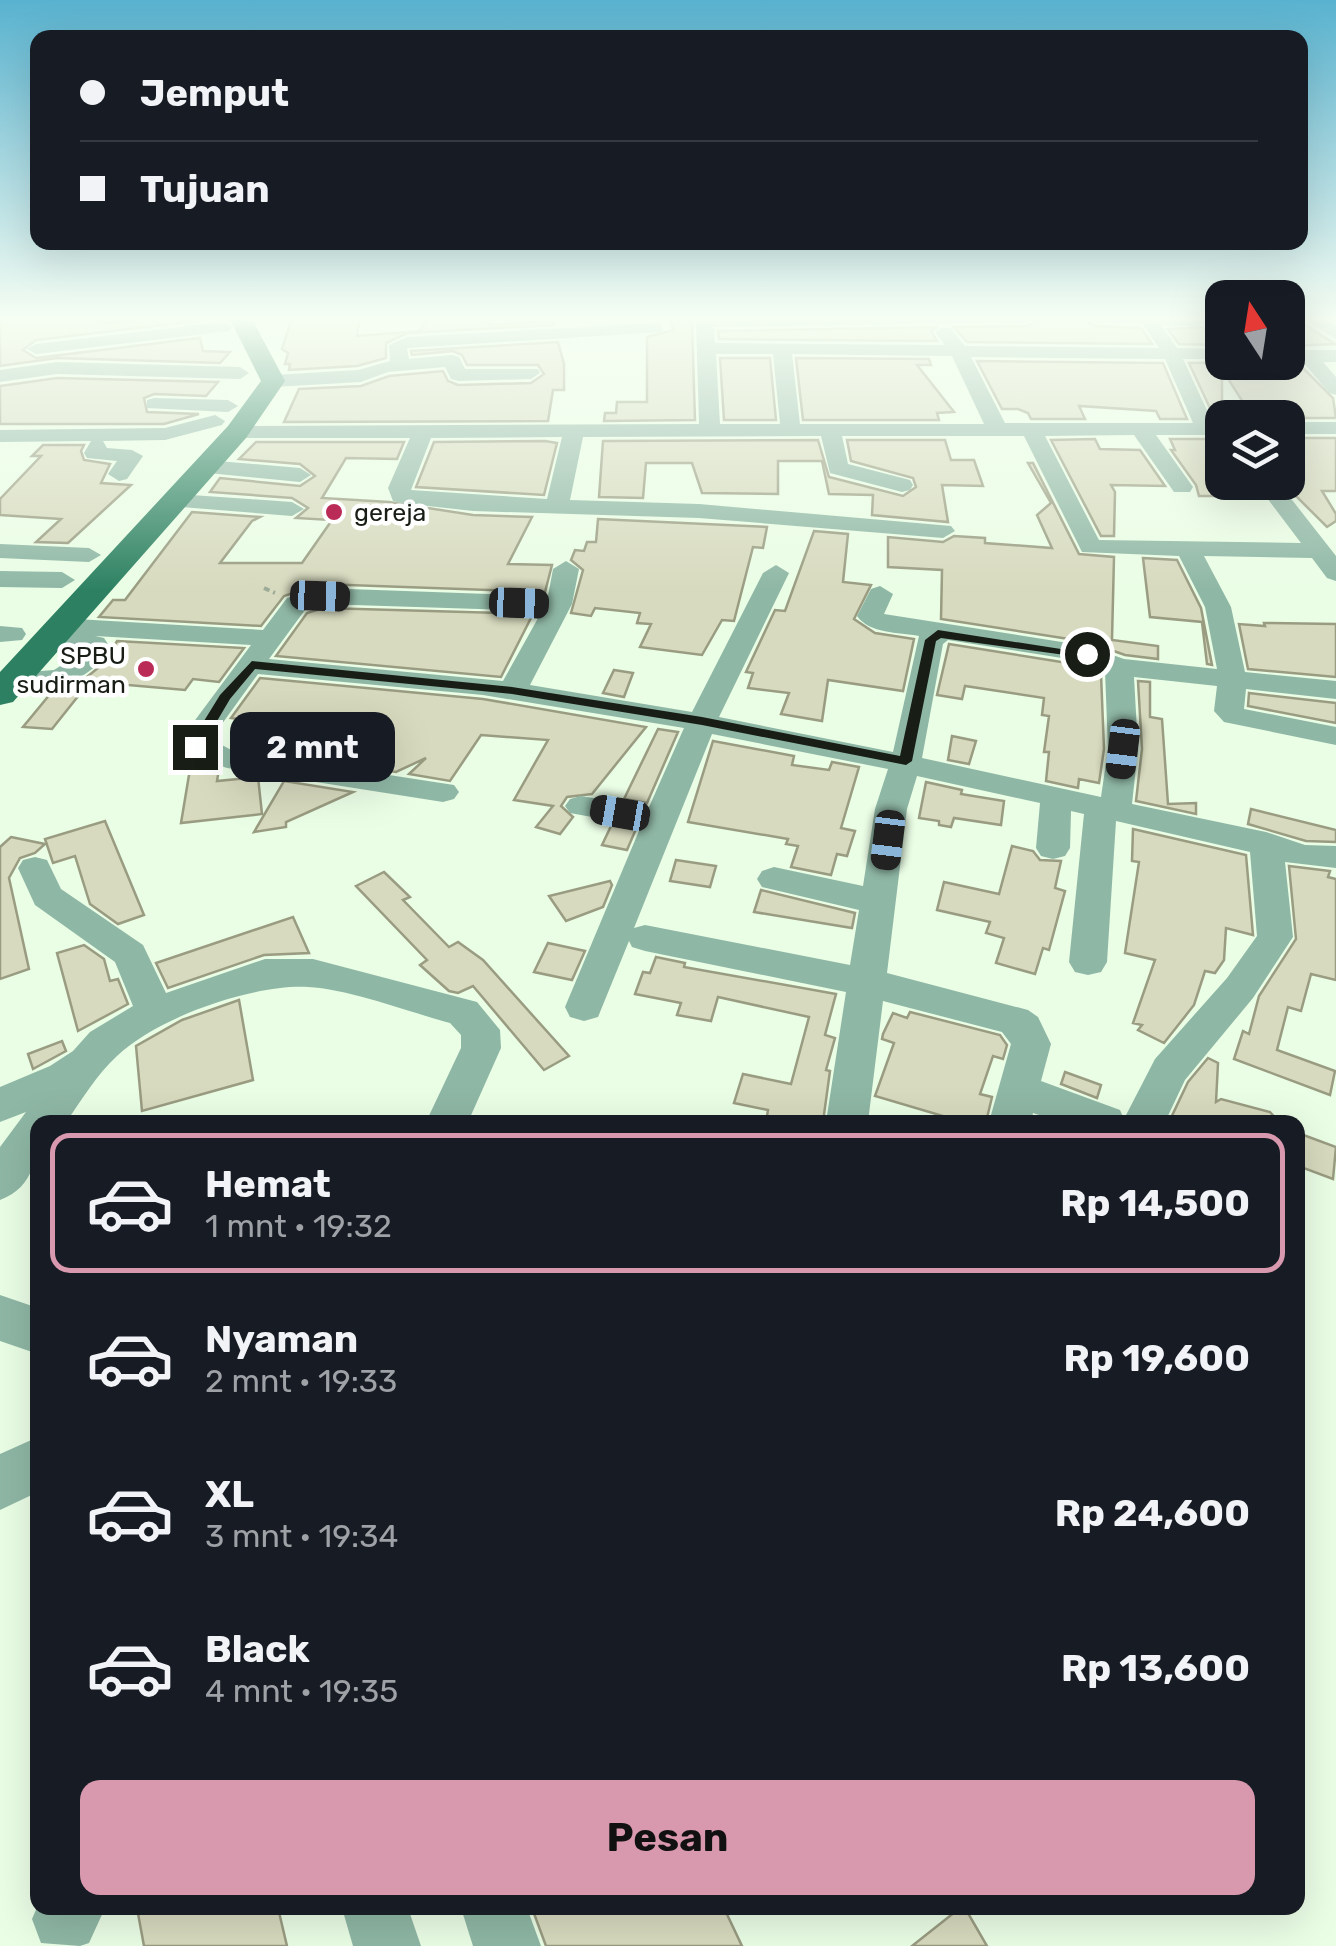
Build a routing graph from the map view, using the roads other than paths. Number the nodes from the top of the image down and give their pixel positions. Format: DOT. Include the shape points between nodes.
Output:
graph roads {
  1 [pos="221,408"];
  2 [pos="227,408"];
  3 [pos="230,408"];
  4 [pos="268,408"];
  5 [pos="545,408"];
  6 [pos="709,408"];
  7 [pos="788,408"];
  8 [pos="987,408"];
  9 [pos="1056,414"];
  10 [pos="1305,428"];
  11 [pos="1336,428"];
  12 [pos="1205,429"];
  13 [pos="1032,430"];
  14 [pos="1072,430"];
  15 [pos="1141,430"];
  16 [pos="942,431"];
  17 [pos="998,431"];
  18 [pos="546,432"];
  19 [pos="574,432"];
  20 [pos="710,432"];
  21 [pos="791,432"];
  22 [pos="830,432"];
  23 [pos="423,433"];
  24 [pos="0,436"];
  25 [pos="107,436"];
  26 [pos="174,454"];
  27 [pos="955,458"];
  28 [pos="206,466"];
  29 [pos="120,474"];
  30 [pos="300,474"];
  31 [pos="902,484"];
  32 [pos="1182,487"];
  33 [pos="1279,500"];
  34 [pos="177,501"];
  35 [pos="557,507"];
  36 [pos="292,509"];
  37 [pos="943,531"];
  38 [pos="0,550"];
  39 [pos="1188,550"];
  40 [pos="1316,550"];
  41 [pos="89,554"];
  42 [pos="566,569"];
  43 [pos="776,573"];
  44 [pos="1336,573"];
  45 [pos="0,579"];
  46 [pos="62,580"];
  47 [pos="880,594"];
  48 [pos="559,604"];
  49 [pos="54,632"];
  50 [pos="938,634"];
  51 [pos="268,638"];
  52 [pos="3,641"];
  53 [pos="252,665"];
  54 [pos="1119,667"];
  55 [pos="1234,680"];
  56 [pos="6,687"];
  57 [pos="512,690"];
  58 [pos="1336,690"];
  59 [pos="702,721"];
  60 [pos="1336,736"];
  61 [pos="906,761"];
  62 [pos="443,792"];
  63 [pos="1056,797"];
  64 [pos="582,806"];
  65 [pos="1108,809"];
  66 [pos="659,819"];
  67 [pos="1266,843"];
  68 [pos="1053,848"];
  69 [pos="1336,858"];
  70 [pos="35,868"];
  71 [pos="774,879"];
  72 [pos="880,902"];
  73 [pos="645,938"];
  74 [pos="1088,962"];
  75 [pos="865,982"];
  76 [pos="584,1008"];
  77 [pos="155,1012"];
  78 [pos="87,1062"];
  79 [pos="0,1105"];
  80 [pos="1014,1106"];
  81 [pos="48,1115"];
  82 [pos="449,1115"];
  83 [pos="849,1115"];
  84 [pos="1066,1115"];
  85 [pos="1147,1115"];
  86 [pos="30,1140"];
  87 [pos="0,1181"];
  88 [pos="0,1318"];
  89 [pos="30,1328"];
  90 [pos="30,1468"];
  91 [pos="0,1483"];
  92 [pos="377,1915"];
  93 [pos="496,1915"];
  94 [pos="387,1946"];
  95 [pos="507,1946"];
  1 -- 25 [label="street" via="174,433"];
  2 -- 41 [label="main road"];
  3 -- 28 [label="main road"];
  4 -- 23 [label="street"];
  5 -- 18 [label="street"];
  6 -- 20 [label="street"];
  7 -- 21 [label="street"];
  8 -- 17 [label="street"];
  9 -- 14 [label="street"];
  10 -- 11 [label="street"];
  12 -- 15 [label="street"];
  13 -- 14 [label="street"];
  13 -- 17 [label="street"];
  13 -- 39 [label="street" via="1088,546"];
  14 -- 15 [label="street" via="1108,421"];
  15 -- 32 [label="street"];
  16 -- 17 [label="street"];
  16 -- 22 [label="street"];
  16 -- 27 [label="street"];
  18 -- 19 [label="street"];
  18 -- 23 [label="street"];
  19 -- 20 [label="street"];
  19 -- 35 [label="street"];
  20 -- 21 [label="street"];
  21 -- 22 [label="street"];
  22 -- 31 [label="street" via="838,468"];
  23 -- 35 [label="street" via="401,496"];
  24 -- 25 [label="street"];
  25 -- 26 [label="street" via="175,440"];
  25 -- 29 [label="street" via="95,453 132,456"];
  28 -- 30 [label="street"];
  28 -- 34 [label="main road"];
  33 -- 40 [label="street"];
  34 -- 36 [label="street"];
  34 -- 49 [label="main road"];
  35 -- 37 [label="street"];
  38 -- 41 [label="street"];
  39 -- 40 [label="street"];
  39 -- 55 [label="street" via="1226,624"];
  40 -- 44 [label="street"];
  41 -- 46 [label="main road"];
  42 -- 48 [label="street"];
  43 -- 59 [label="street"];
  45 -- 46 [label="street"];
  46 -- 52 [label="main road"];
  47 -- 50 [label="street" via="870,619"];
  48 -- 51 [label="street" via="309,597"];
  48 -- 57 [label="street"];
  49 -- 51 [label="street"];
  49 -- 56 [label="main road"];
  49 -- 56 [label="street" via="97,649 73,675"];
  50 -- 54 [label="street" via="1087,654"];
  50 -- 61 [label="street" via="930,640"];
  51 -- 53 [label="street"];
  53 -- 57 [label="street"];
  53 -- 62 [label="street" via="196,739 202,752"];
  54 -- 55 [label="street"];
  54 -- 65 [label="street" via="1123,749"];
  55 -- 58 [label="street"];
  55 -- 60 [label="street" via="1234,716"];
  57 -- 59 [label="street"];
  59 -- 61 [label="street"];
  59 -- 66 [label="street"];
  61 -- 63 [label="street"];
  61 -- 72 [label="street" via="891,809"];
  63 -- 65 [label="street"];
  63 -- 68 [label="street"];
  64 -- 66 [label="street"];
  65 -- 67 [label="street"];
  65 -- 74 [label="street"];
  66 -- 76 [label="street"];
  67 -- 69 [label="street"];
  67 -- 85 [label="street" via="1275,937 1169,1070"];
  70 -- 77 [label="street" via="47,896 130,954"];
  71 -- 72 [label="street"];
  72 -- 75 [label="street"];
  73 -- 75 [label="street"];
  75 -- 80 [label="street" via="1024,1028 1031,1044"];
  75 -- 83 [label="street"];
  77 -- 78 [label="street" via="104,1043"];
  77 -- 82 [label="street" via="264,972 288,970 463,1012 480,1030 481,1048"];
  78 -- 79 [label="street"];
  78 -- 81 [label="street"];
  80 -- 84 [label="street"];
  86 -- 87 [label="street"];
  88 -- 89 [label="street"];
  90 -- 91 [label="street"];
  92 -- 94 [label="street"];
  93 -- 95 [label="street"];
}
